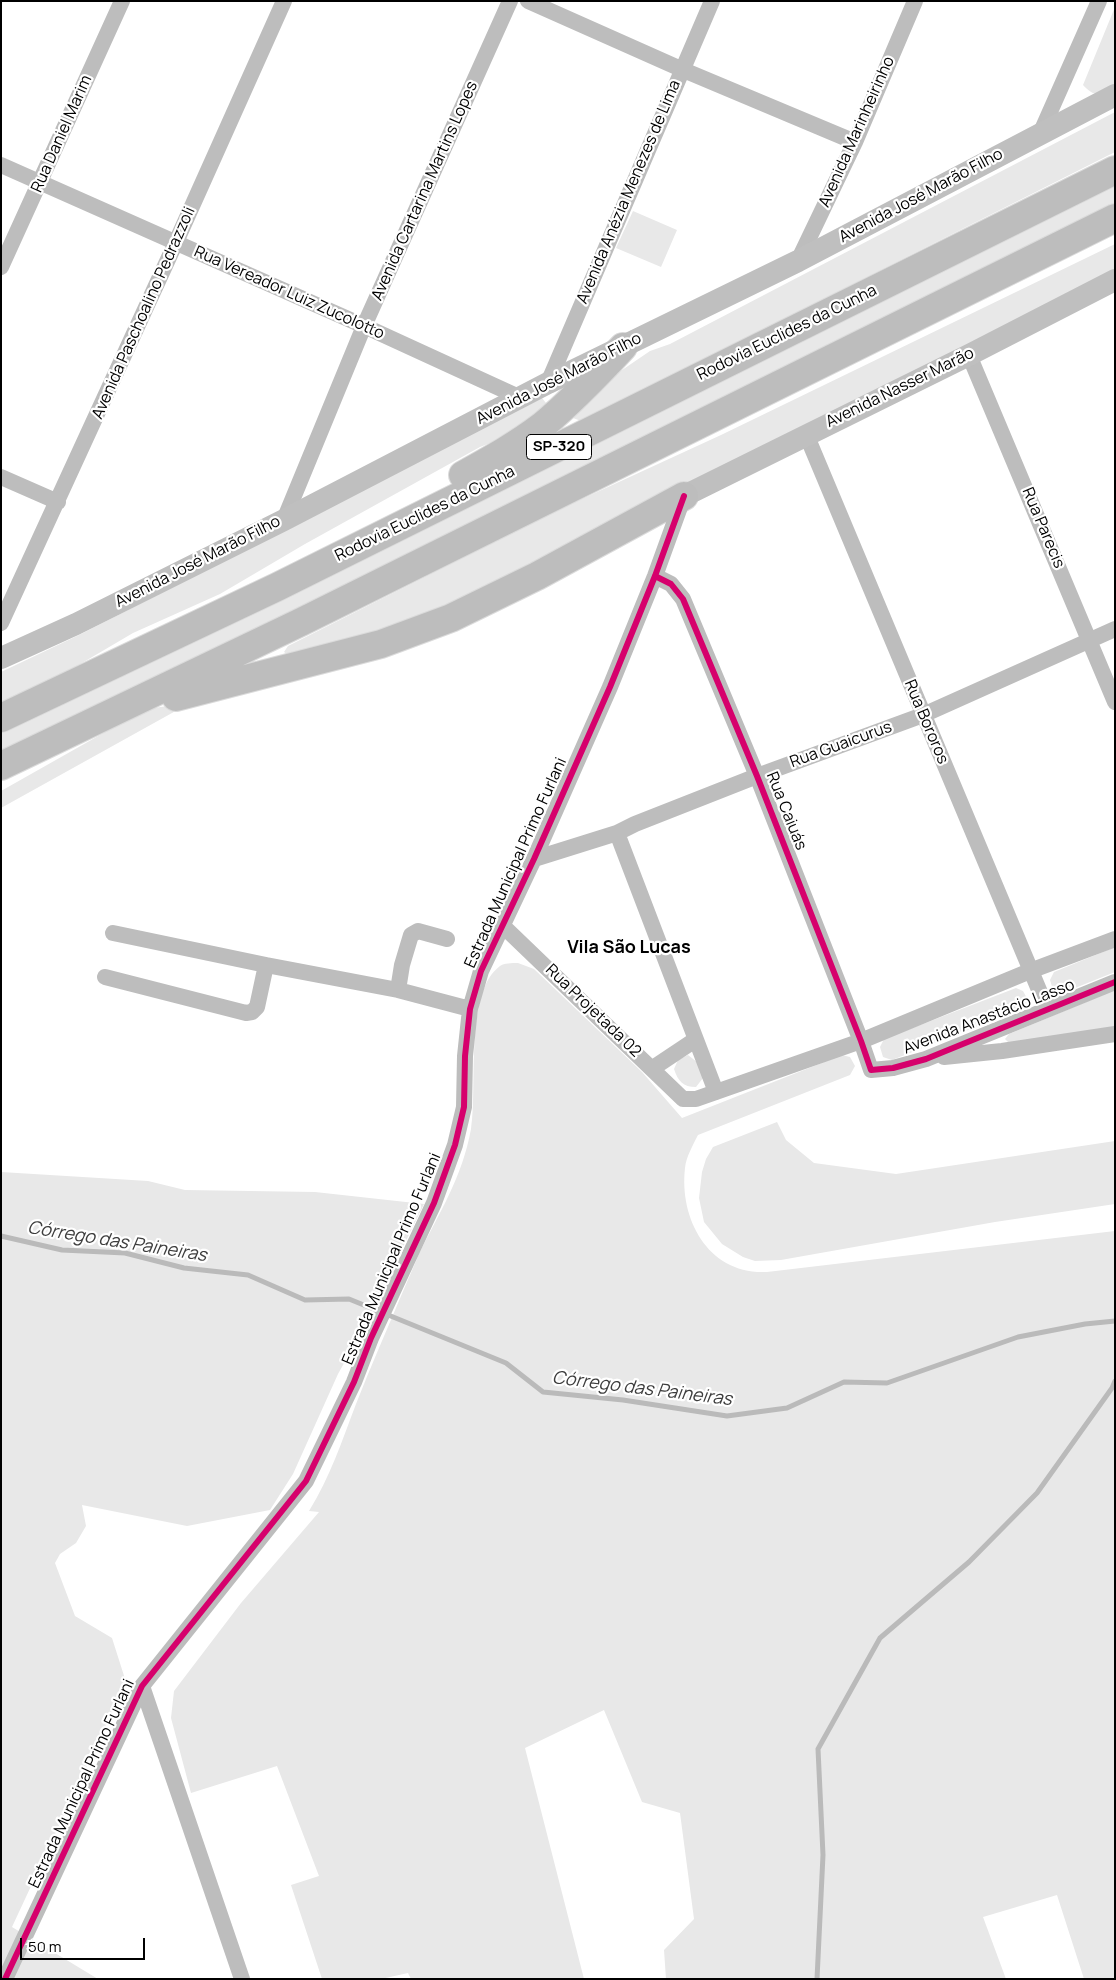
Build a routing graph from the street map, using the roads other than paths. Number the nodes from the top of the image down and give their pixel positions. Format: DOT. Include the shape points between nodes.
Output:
graph roads {
  1 [pos="122,1"];
  2 [pos="284,1"];
  3 [pos="510,1"];
  4 [pos="528,1"];
  5 [pos="712,1"];
  6 [pos="916,1"];
  7 [pos="1099,1"];
  8 [pos="682,69"];
  9 [pos="1115,95"];
  10 [pos="1041,132"];
  11 [pos="855,142"];
  12 [pos="1,165"];
  13 [pos="1115,170"];
  14 [pos="40,182"];
  15 [pos="1115,218"];
  16 [pos="176,242"];
  17 [pos="798,261"];
  18 [pos="1,267"];
  19 [pos="1115,280"];
  20 [pos="364,326"];
  21 [pos="622,347"];
  22 [pos="969,355"];
  23 [pos="548,383"];
  24 [pos="521,398"];
  25 [pos="806,434"];
  26 [pos="1,477"];
  27 [pos="684,496"];
  28 [pos="58,502"];
  29 [pos="284,520"];
  30 [pos="315,568"];
  31 [pos="655,576"];
  32 [pos="1,623"];
  33 [pos="1115,629"];
  34 [pos="1089,639"];
  35 [pos="1,658"];
  36 [pos="1115,702"];
  37 [pos="923,715"];
  38 [pos="1,718"];
  39 [pos="96,721"];
  40 [pos="1,766"];
  41 [pos="757,776"];
  42 [pos="617,833"];
  43 [pos="534,859"];
  44 [pos="502,925"];
  45 [pos="113,933"];
  46 [pos="1115,938"];
  47 [pos="447,939"];
  48 [pos="266,965"];
  49 [pos="1030,971"];
  50 [pos="105,977"];
  51 [pos="1115,982"];
  52 [pos="398,990"];
  53 [pos="470,1009"];
  54 [pos="1047,1009"];
  55 [pos="1115,1034"];
  56 [pos="695,1040"];
  57 [pos="862,1041"];
  58 [pos="926,1059"];
  59 [pos="653,1068"];
  60 [pos="871,1070"];
  61 [pos="716,1092"];
  62 [pos="683,1099"];
  63 [pos="142,1686"];
  64 [pos="5,1979"];
  65 [pos="242,1979"];
  1 -- 14 [label="street, Rua Daniel Marim"];
  2 -- 16 [label="street, Avenida Paschoalino Pedrazzoli"];
  3 -- 20 [label="street, Avenida Cartarina Martins Lopes"];
  4 -- 8 [label="street"];
  5 -- 8 [label="street, Avenida Anézia Menezes de Lima"];
  6 -- 11 [label="street, Avenida Marinheirinho"];
  7 -- 10 [label="street"];
  8 -- 11 [label="street"];
  8 -- 23 [label="street, Avenida Anézia Menezes de Lima"];
  9 -- 10 [label="main road, Avenida José Marão Filho"];
  10 -- 17 [label="main road, Avenida José Marão Filho"];
  11 -- 17 [label="street, Avenida Marinheirinho"];
  12 -- 14 [label="street, Rua Vereador Luiz Zucolotto"];
  13 -- 30 [label="highway, Rodovia Euclides da Cunha / SP-320"];
  14 -- 16 [label="street, Rua Vereador Luiz Zucolotto"];
  14 -- 18 [label="street, Rua Daniel Marim"];
  15 -- 39 [label="highway, SP-320"];
  16 -- 20 [label="street, Rua Vereador Luiz Zucolotto"];
  16 -- 28 [label="street, Avenida Paschoalino Pedrazzoli"];
  17 -- 21 [label="main road, Avenida José Marão Filho"];
  19 -- 22 [label="main road, Avenida Nasser Marão"];
  20 -- 24 [label="street, Rua Vereador Luiz Zucolotto"];
  20 -- 29 [label="street, Avenida Cartarina Martins Lopes"];
  21 -- 23 [label="main road, Avenida José Marão Filho"];
  21 -- 30 [label="highway" via="584,389 541,426 503,452 386,520"];
  22 -- 25 [label="main road, Avenida Nasser Marão"];
  22 -- 34 [label="street, Rua Parecis"];
  23 -- 24 [label="main road, Avenida José Marão Filho"];
  24 -- 29 [label="main road, Avenida José Marão Filho"];
  25 -- 27 [label="main road, Avenida Nasser Marão"];
  25 -- 37 [label="street, Rua Bororos"];
  26 -- 28 [label="street"];
  27 -- 31 [label="street, Estrada Municipal Primo Furlani"];
  27 -- 39 [label="highway" via="451,618 381,644 204,688"];
  28 -- 32 [label="street, Avenida Paschoalino Pedrazzoli"];
  29 -- 35 [label="main road, Avenida José Marão Filho"];
  30 -- 38 [label="highway, Rodovia Euclides da Cunha / SP-320"];
  31 -- 41 [label="street, Rua Caiuás" via="671,584 684,599"];
  31 -- 43 [label="street, Estrada Municipal Primo Furlani"];
  33 -- 34 [label="street, Rua Guaicurus"];
  34 -- 36 [label="street, Rua Parecis"];
  34 -- 37 [label="street, Rua Guaicurus"];
  37 -- 41 [label="street, Rua Guaicurus"];
  37 -- 49 [label="street, Rua Bororos"];
  39 -- 40 [label="highway, SP-320"];
  41 -- 42 [label="street, Rua Guaicurus"];
  41 -- 57 [label="street, Rua Caiuás"];
  42 -- 43 [label="street, Rua Guaicurus"];
  42 -- 56 [label="street"];
  43 -- 44 [label="street, Estrada Municipal Primo Furlani"];
  44 -- 53 [label="street, Estrada Municipal Primo Furlani" via="481,971"];
  44 -- 59 [label="street, Rua Projetada 02"];
  45 -- 48 [label="street"];
  46 -- 49 [label="street, Avenida Anastácio Lasso"];
  47 -- 52 [label="street" via="418,931 411,935"];
  48 -- 50 [label="street" via="258,1007 246,1013"];
  48 -- 52 [label="street"];
  49 -- 54 [label="street, Rua Bororos"];
  49 -- 57 [label="street, Avenida Anastácio Lasso"];
  51 -- 54 [label="street, Avenida Anastácio Lasso"];
  52 -- 53 [label="street"];
  53 -- 63 [label="street, Estrada Municipal Primo Furlani" via="464,1107 455,1145 434,1203 354,1382 306,1481"];
  54 -- 58 [label="street, Avenida Anastácio Lasso"];
  55 -- 58 [label="street"];
  56 -- 59 [label="street"];
  56 -- 61 [label="street"];
  57 -- 60 [label="street, Rua Caiuás"];
  57 -- 61 [label="street, Avenida Anastácio Lasso"];
  58 -- 60 [label="street, Avenida Anastácio Lasso"];
  59 -- 62 [label="street, Rua Projetada 02"];
  61 -- 62 [label="street, Avenida Anastácio Lasso" via="696,1099"];
  63 -- 64 [label="street, Estrada Municipal Primo Furlani"];
  63 -- 65 [label="street"];
}
